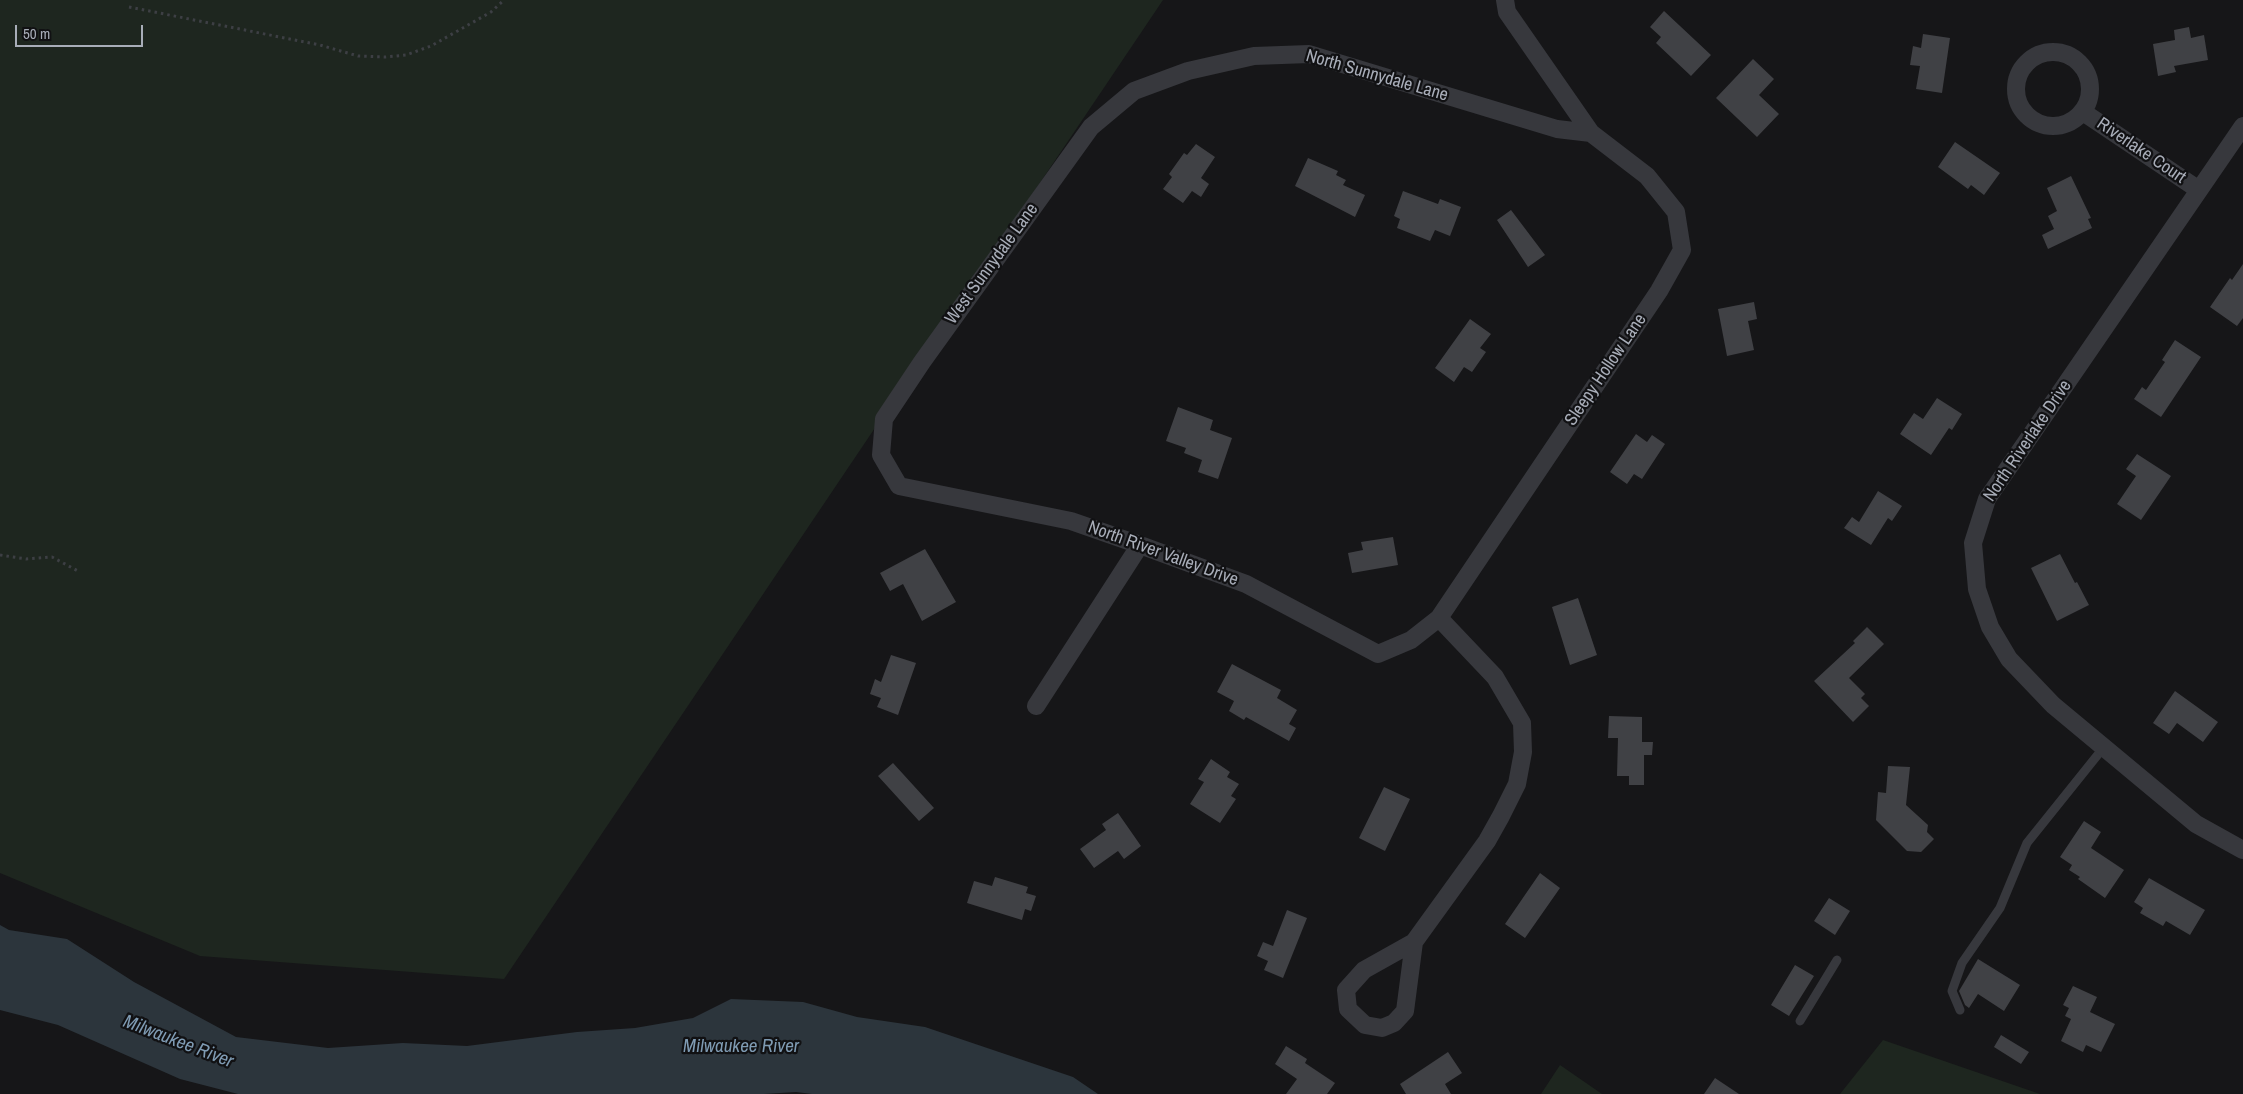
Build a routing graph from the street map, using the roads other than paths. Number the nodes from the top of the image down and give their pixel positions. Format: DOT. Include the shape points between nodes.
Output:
graph roads {
  1 [pos="1505,0"];
  2 [pos="1134,91"];
  3 [pos="2082,112"];
  4 [pos="2243,126"];
  5 [pos="1591,133"];
  6 [pos="2199,190"];
  7 [pos="881,456"];
  8 [pos="1140,545"];
  9 [pos="1439,618"];
  10 [pos="1036,706"];
  11 [pos="2104,747"];
  12 [pos="2243,850"];
  13 [pos="1414,942"];
  14 [pos="1837,960"];
  15 [pos="1960,1010"];
  16 [pos="1800,1021"];
  1 -- 5 [label="street" via="1506,12"];
  2 -- 5 [label="street, North Sunnydale Lane" via="1188,71 1254,56 1309,54 1557,128"];
  2 -- 7 [label="street, West Sunnydale Lane" via="1091,127 922,362 884,419"];
  3 -- 3 [label="street, Riverlake Court" via="2089,100 2090,87 2088,75 2075,60 2058,52 2045,53 2033,57 2023,66 2016,94 2022,110 2030,119 2040,124 2063,125"];
  3 -- 6 [label="street, Riverlake Court"];
  4 -- 6 [label="street, North Riverlake Drive"];
  5 -- 9 [label="street, Sleepy Hollow Lane" via="1648,176 1676,212 1682,250 1659,291"];
  6 -- 11 [label="street, North Riverlake Drive" via="1986,498 1974,543 1977,589 1990,627 2008,659 2053,705"];
  7 -- 8 [label="street, North River Valley Drive" via="899,486 1071,521"];
  8 -- 9 [label="street, North River Valley Drive" via="1246,584 1378,654 1411,640"];
  8 -- 10 [label="street"];
  9 -- 13 [label="street" via="1495,677 1522,723 1523,752 1517,784 1487,841"];
  11 -- 12 [label="street, North Riverlake Drive" via="2196,824"];
  11 -- 15 [label="lane" via="2027,843 2000,908 1962,963 1952,991"];
  13 -- 13 [label="street" via="1364,970 1346,990 1348,1009 1365,1025 1382,1028 1394,1023 1405,1011"];
  14 -- 16 [label="lane"];
}
